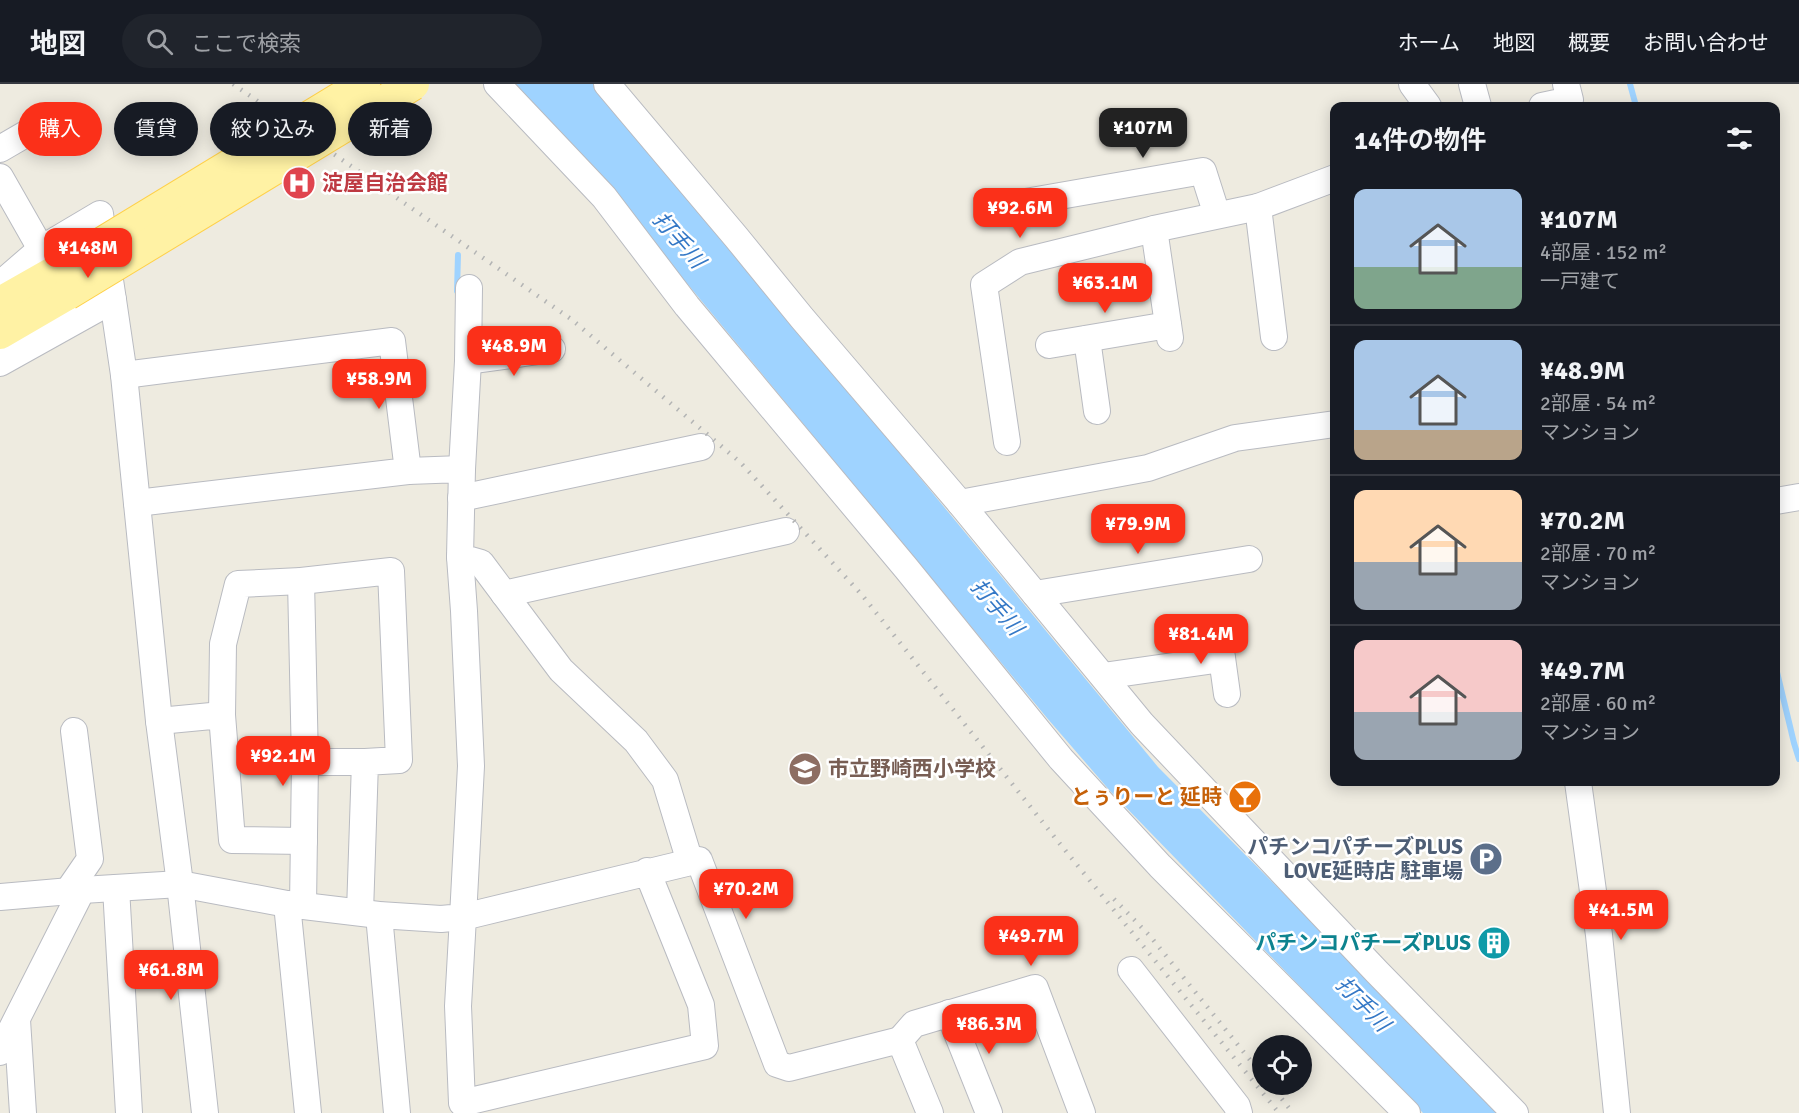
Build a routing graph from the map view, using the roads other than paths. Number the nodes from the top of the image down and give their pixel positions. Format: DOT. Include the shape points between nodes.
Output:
graph roads {
  1 [pos="364,84"];
  2 [pos="413,84"];
  3 [pos="497,84"];
  4 [pos="607,84"];
  5 [pos="1412,84"];
  6 [pos="1472,84"];
  7 [pos="1566,84"];
  8 [pos="1425,102"];
  9 [pos="1477,102"];
  10 [pos="1561,102"];
  11 [pos="18,139"];
  12 [pos="0,149"];
  13 [pos="0,177"];
  14 [pos="1330,180"];
  15 [pos="1014,204"];
  16 [pos="1258,207"];
  17 [pos="1217,215"];
  18 [pos="1154,229"];
  19 [pos="54,272"];
  20 [pos="0,283"];
  21 [pos="469,288"];
  22 [pos="113,300"];
  23 [pos="0,303"];
  24 [pos="0,333"];
  25 [pos="1274,337"];
  26 [pos="1087,339"];
  27 [pos="1049,345"];
  28 [pos="552,349"];
  29 [pos="468,361"];
  30 [pos="0,363"];
  31 [pos="124,375"];
  32 [pos="1097,411"];
  33 [pos="1330,425"];
  34 [pos="1007,442"];
  35 [pos="700,447"];
  36 [pos="462,469"];
  37 [pos="408,471"];
  38 [pos="1799,497"];
  39 [pos="461,498"];
  40 [pos="1780,500"];
  41 [pos="137,503"];
  42 [pos="960,503"];
  43 [pos="786,531"];
  44 [pos="460,557"];
  45 [pos="1248,559"];
  46 [pos="301,581"];
  47 [pos="504,594"];
  48 [pos="1035,594"];
  49 [pos="1218,629"];
  50 [pos="1222,659"];
  51 [pos="1103,676"];
  52 [pos="1227,694"];
  53 [pos="222,715"];
  54 [pos="159,721"];
  55 [pos="74,731"];
  56 [pos="305,762"];
  57 [pos="365,762"];
  58 [pos="1579,786"];
  59 [pos="304,841"];
  60 [pos="690,862"];
  61 [pos="647,872"];
  62 [pos="180,884"];
  63 [pos="116,888"];
  64 [pos="75,890"];
  65 [pos="0,897"];
  66 [pos="295,905"];
  67 [pos="370,914"];
  68 [pos="463,917"];
  69 [pos="1131,969"];
  70 [pos="949,1013"];
  71 [pos="17,1020"];
  72 [pos="900,1041"];
  73 [pos="0,1052"];
  74 [pos="463,1108"];
  75 [pos="23,1113"];
  76 [pos="129,1113"];
  77 [pos="205,1113"];
  78 [pos="308,1113"];
  79 [pos="397,1113"];
  80 [pos="930,1113"];
  81 [pos="988,1113"];
  82 [pos="1082,1113"];
  83 [pos="1239,1113"];
  84 [pos="1407,1113"];
  85 [pos="1515,1113"];
  86 [pos="1617,1113"];
  1 -- 19 [label="main road, bridge"];
  2 -- 19 [label="main road, bridge"];
  3 -- 84 [label="street" via="604,197 687,306 1061,759 1160,866"];
  4 -- 42 [label="street"];
  5 -- 8 [label="street"];
  6 -- 9 [label="street"];
  7 -- 10 [label="street" via="1570,100"];
  11 -- 12 [label="street"];
  13 -- 19 [label="street"];
  14 -- 16 [label="street"];
  15 -- 17 [label="street" via="1203,171"];
  16 -- 17 [label="street"];
  16 -- 25 [label="street"];
  17 -- 18 [label="street"];
  18 -- 26 [label="street" via="1169,331"];
  18 -- 34 [label="street" via="1020,262 984,285"];
  19 -- 20 [label="street"];
  19 -- 22 [label="street" via="100,214"];
  19 -- 23 [label="main road"];
  19 -- 24 [label="main road"];
  21 -- 29 [label="street"];
  22 -- 30 [label="street"];
  22 -- 31 [label="street"];
  26 -- 27 [label="street"];
  26 -- 32 [label="street"];
  28 -- 29 [label="street"];
  29 -- 36 [label="street"];
  31 -- 37 [label="street" via="392,341"];
  31 -- 41 [label="street"];
  33 -- 42 [label="street" via="1234,438 1148,468"];
  35 -- 39 [label="street"];
  36 -- 37 [label="street"];
  36 -- 39 [label="street"];
  37 -- 41 [label="street"];
  38 -- 40 [label="street"];
  39 -- 44 [label="street"];
  41 -- 54 [label="street"];
  42 -- 48 [label="street"];
  43 -- 47 [label="street"];
  44 -- 47 [label="street" via="482,563"];
  44 -- 68 [label="street" via="471,766"];
  45 -- 48 [label="street"];
  46 -- 53 [label="street" via="238,584 223,644"];
  46 -- 56 [label="street"];
  46 -- 57 [label="street" via="391,570 399,760"];
  47 -- 60 [label="street" via="561,670 636,741 665,780"];
  48 -- 51 [label="street"];
  49 -- 50 [label="street"];
  50 -- 51 [label="street"];
  50 -- 52 [label="street"];
  51 -- 85 [label="street" via="1142,724"];
  53 -- 54 [label="street"];
  53 -- 59 [label="street" via="232,840"];
  54 -- 62 [label="street"];
  55 -- 64 [label="street" via="90,859"];
  56 -- 57 [label="street"];
  56 -- 59 [label="street"];
  57 -- 67 [label="street"];
  58 -- 86 [label="street"];
  59 -- 66 [label="street"];
  60 -- 61 [label="street"];
  60 -- 72 [label="street" via="699,860 777,1064 789,1068"];
  61 -- 68 [label="street"];
  61 -- 74 [label="street" via="701,1005 705,1046"];
  62 -- 63 [label="street"];
  62 -- 66 [label="street"];
  62 -- 77 [label="street"];
  63 -- 64 [label="street"];
  63 -- 76 [label="street"];
  64 -- 65 [label="street"];
  64 -- 71 [label="street"];
  66 -- 67 [label="street"];
  66 -- 78 [label="street"];
  67 -- 68 [label="street"];
  67 -- 79 [label="street"];
  68 -- 74 [label="street" via="458,1006"];
  69 -- 83 [label="street"];
  70 -- 72 [label="street" via="914,1024"];
  70 -- 81 [label="street"];
  70 -- 82 [label="street" via="1035,988"];
  71 -- 73 [label="street"];
  71 -- 75 [label="street"];
  72 -- 80 [label="street"];
}
